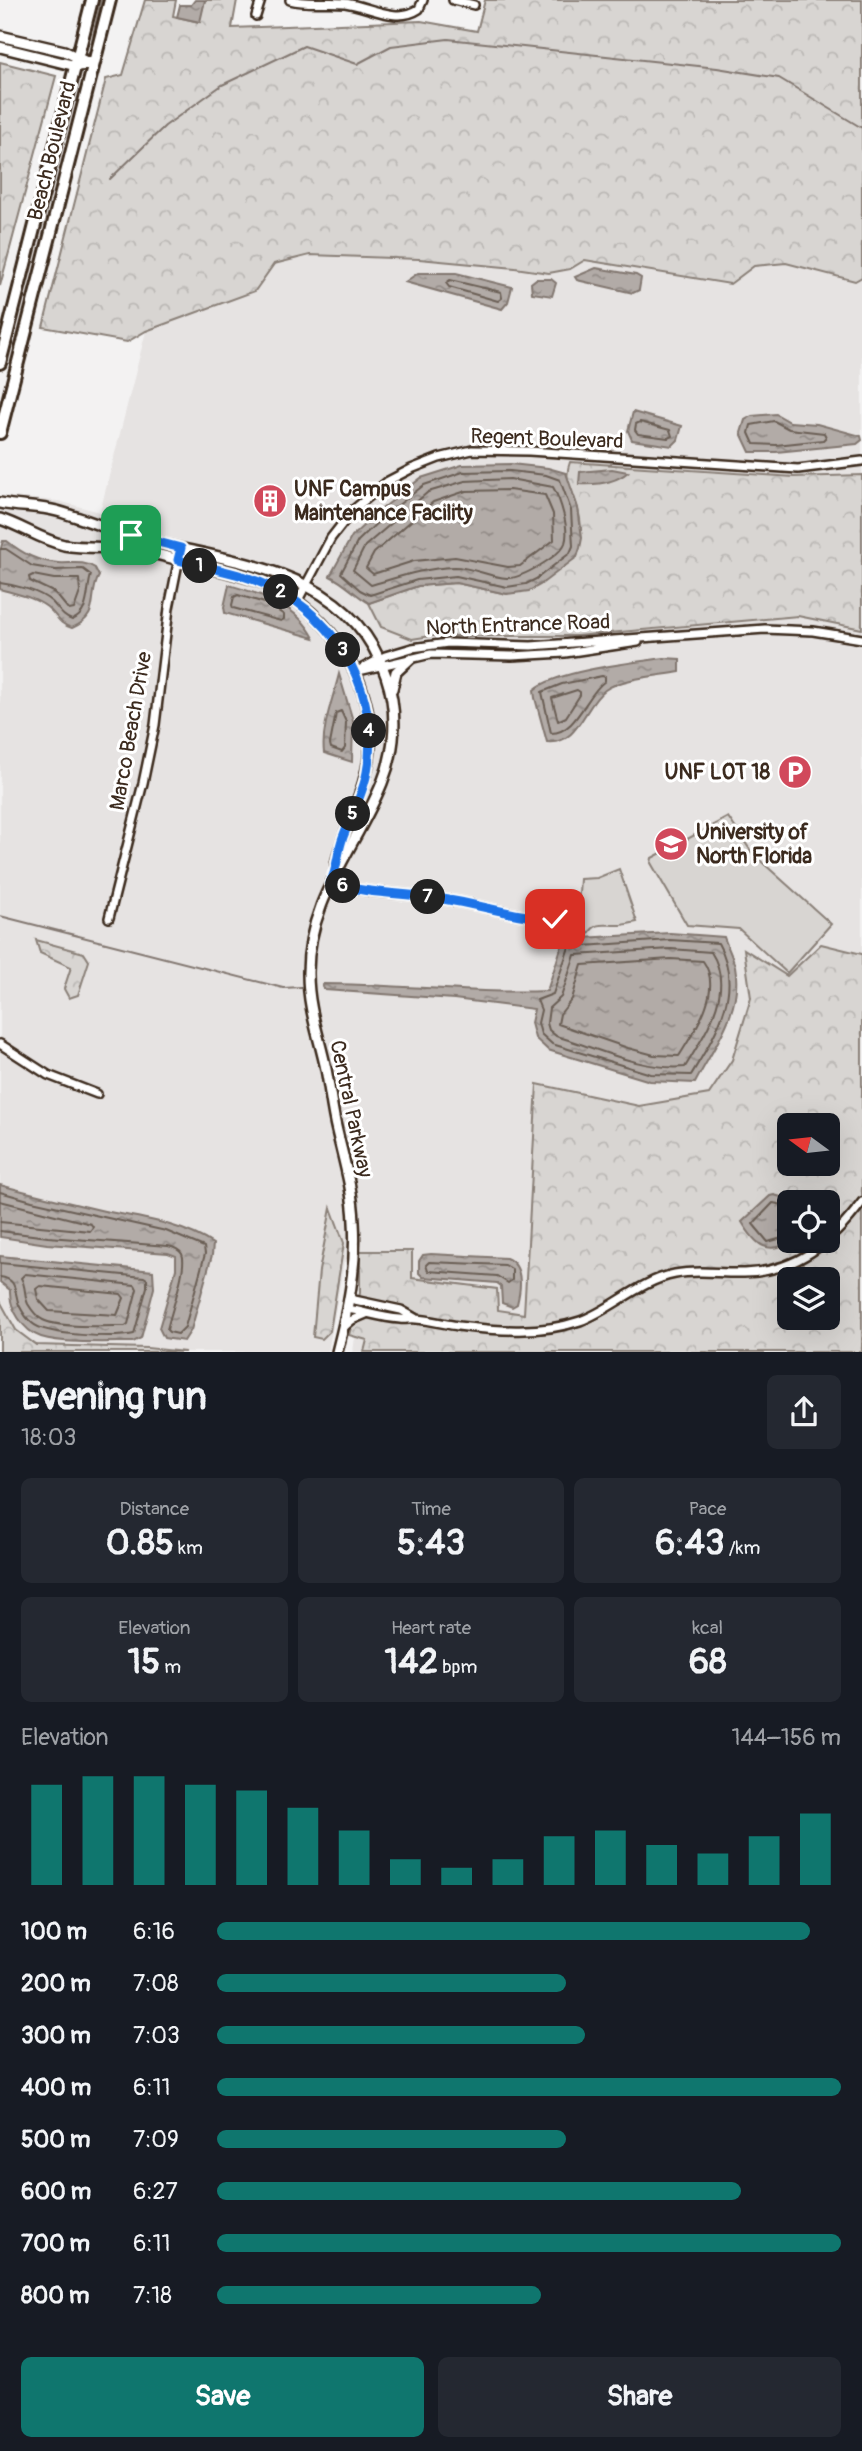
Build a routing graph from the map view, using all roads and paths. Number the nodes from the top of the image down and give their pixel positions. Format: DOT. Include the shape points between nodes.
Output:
graph roads {
  1 [pos="92,0"];
  2 [pos="110,0"];
  3 [pos="261,0"];
  4 [pos="290,0"];
  5 [pos="423,0"];
  6 [pos="453,0"];
  7 [pos="306,2"];
  8 [pos="474,5"];
  9 [pos="256,16"];
  10 [pos="0,36"];
  11 [pos="0,47"];
  12 [pos="78,61"];
  13 [pos="93,65"];
  14 [pos="12,316"];
  15 [pos="23,342"];
  16 [pos="4,347"];
  17 [pos="0,363"];
  18 [pos="0,433"];
  19 [pos="862,461"];
  20 [pos="0,503"];
  21 [pos="0,519"];
  22 [pos="181,548"];
  23 [pos="178,560"];
  24 [pos="307,584"];
  25 [pos="297,601"];
  26 [pos="659,637"];
  27 [pos="862,639"];
  28 [pos="529,646"];
  29 [pos="540,655"];
  30 [pos="410,659"];
  31 [pos="381,662"];
  32 [pos="355,672"];
  33 [pos="391,694"];
  34 [pos="332,880"];
  35 [pos="109,918"];
  36 [pos="555,919"];
  37 [pos="0,1044"];
  38 [pos="97,1094"];
  39 [pos="862,1202"];
  40 [pos="349,1304"];
  41 [pos="369,1313"];
  42 [pos="416,1319"];
  43 [pos="343,1328"];
  44 [pos="337,1352"];
  1 -- 12 [label="highway"];
  2 -- 13 [label="highway, Beach Boulevard"];
  3 -- 9 [label="street"];
  4 -- 7 [label="street"];
  5 -- 7 [label="street" via="411,13"];
  6 -- 8 [label="street"];
  10 -- 12 [label="street"];
  11 -- 12 [label="street"];
  12 -- 13 [label="street"];
  12 -- 14 [label="highway"];
  13 -- 15 [label="highway, Beach Boulevard"];
  14 -- 15 [label="highway"];
  14 -- 16 [label="highway"];
  15 -- 16 [label="highway"];
  15 -- 18 [label="highway, Beach Boulevard"];
  16 -- 17 [label="highway"];
  19 -- 24 [label="street, Regent Boulevard" via="799,469 472,450 411,468 368,496 331,538"];
  20 -- 22 [label="street, Central Parkway" via="54,510"];
  21 -- 23 [label="street, Central Parkway" via="64,545 132,549"];
  22 -- 23 [label="street, Marco Beach Drive"];
  22 -- 24 [label="street, Central Parkway"];
  23 -- 25 [label="street, Central Parkway" via="255,580"];
  23 -- 35 [label="street, Marco Beach Drive" via="155,725"];
  24 -- 25 [label="street, Regent Boulevard"];
  24 -- 31 [label="street, Central Parkway" via="353,619"];
  25 -- 32 [label="street, Central Parkway" via="328,629"];
  26 -- 27 [label="street, North Entrance Road" via="765,629"];
  26 -- 28 [label="street, North Entrance Road"];
  26 -- 29 [label="street, North Entrance Road"];
  28 -- 29 [label="street"];
  28 -- 31 [label="street, North Entrance Road" via="448,643 412,648"];
  29 -- 30 [label="street, North Entrance Road" via="446,653"];
  30 -- 31 [label="street, North Entrance Road"];
  30 -- 33 [label="street" via="396,672"];
  31 -- 32 [label="street, North Entrance Road"];
  31 -- 33 [label="street, Central Parkway"];
  32 -- 34 [label="street, Central Parkway" via="368,713 369,759"];
  33 -- 34 [label="street, Central Parkway" via="394,733 383,782"];
  34 -- 36 [label="street" via="376,893"];
  34 -- 40 [label="street, Central Parkway" via="314,923 308,974 312,1018 354,1219"];
  37 -- 38 [label="street" via="48,1075"];
  39 -- 42 [label="street" via="827,1242 785,1266 744,1273 673,1274 580,1321 529,1330"];
  40 -- 41 [label="street"];
  40 -- 42 [label="street" via="401,1310"];
  40 -- 43 [label="street, Central Parkway"];
  41 -- 42 [label="street"];
  41 -- 43 [label="street"];
  43 -- 44 [label="street, Central Parkway"];
}
